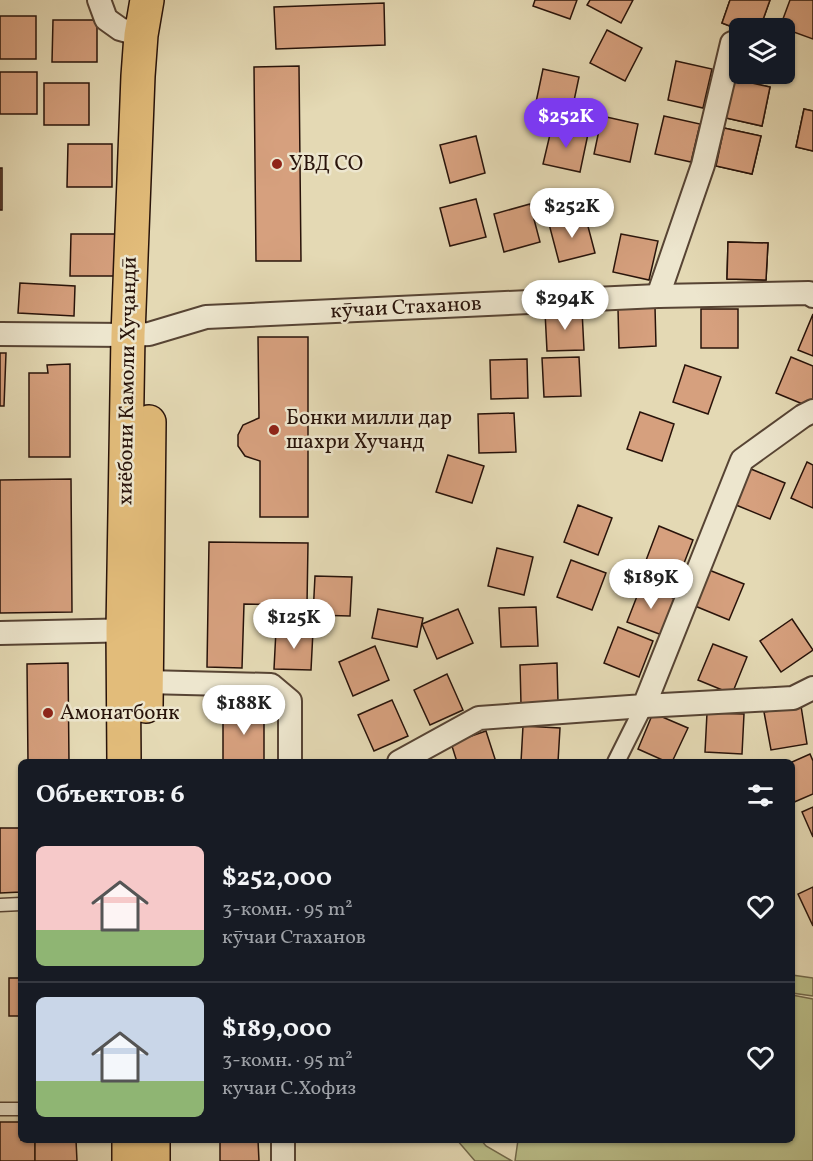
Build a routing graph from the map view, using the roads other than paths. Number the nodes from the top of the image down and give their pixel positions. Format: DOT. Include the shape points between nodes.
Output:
graph roads {
  1 [pos="99,0"];
  2 [pos="147,0"];
  3 [pos="163,0"];
  4 [pos="141,35"];
  5 [pos="729,56"];
  6 [pos="812,290"];
  7 [pos="658,296"];
  8 [pos="0,334"];
  9 [pos="139,335"];
  10 [pos="813,411"];
  11 [pos="135,630"];
  12 [pos="0,633"];
  13 [pos="146,682"];
  14 [pos="813,688"];
  15 [pos="644,706"];
  16 [pos="124,759"];
  17 [pos="147,759"];
  18 [pos="290,759"];
  19 [pos="404,759"];
  20 [pos="618,759"];
  21 [pos="0,904"];
  22 [pos="18,904"];
  23 [pos="0,1109"];
  24 [pos="18,1109"];
  25 [pos="129,1143"];
  26 [pos="153,1143"];
  27 [pos="283,1143"];
  28 [pos="129,1161"];
  29 [pos="153,1161"];
  30 [pos="283,1161"];
  1 -- 4 [label="street" via="106,19 120,29"];
  2 -- 4 [label="main road, хиёбони Камоли Хуҷандӣ"];
  3 -- 9 [label="main road, хиёбони Камоли Хуҷандӣ" via="157,39"];
  4 -- 9 [label="main road, хиёбони Камоли Хуҷандӣ"];
  5 -- 7 [label="street" via="703,165"];
  6 -- 7 [label="street, кӯчаи Стаханов"];
  7 -- 9 [label="street, кӯчаи Стаханов" via="206,317"];
  8 -- 9 [label="street, кӯчаи Стаханов"];
  9 -- 11 [label="main road, хиёбони Камоли Хуҷандӣ"];
  10 -- 15 [label="street" via="742,460"];
  11 -- 12 [label="street"];
  11 -- 13 [label="main road, хиёбони Камоли Хуҷандӣ"];
  11 -- 16 [label="main road, хиёбони Камоли Хуҷандӣ"];
  13 -- 17 [label="main road, хиёбони Камоли Хуҷандӣ"];
  13 -- 18 [label="street" via="271,685 290,701"];
  14 -- 15 [label="street" via="793,698"];
  15 -- 19 [label="street" via="479,718"];
  15 -- 20 [label="street"];
  21 -- 22 [label="lane"];
  23 -- 24 [label="lane"];
  25 -- 28 [label="main road"];
  26 -- 29 [label="main road"];
  27 -- 30 [label="street"];
}
